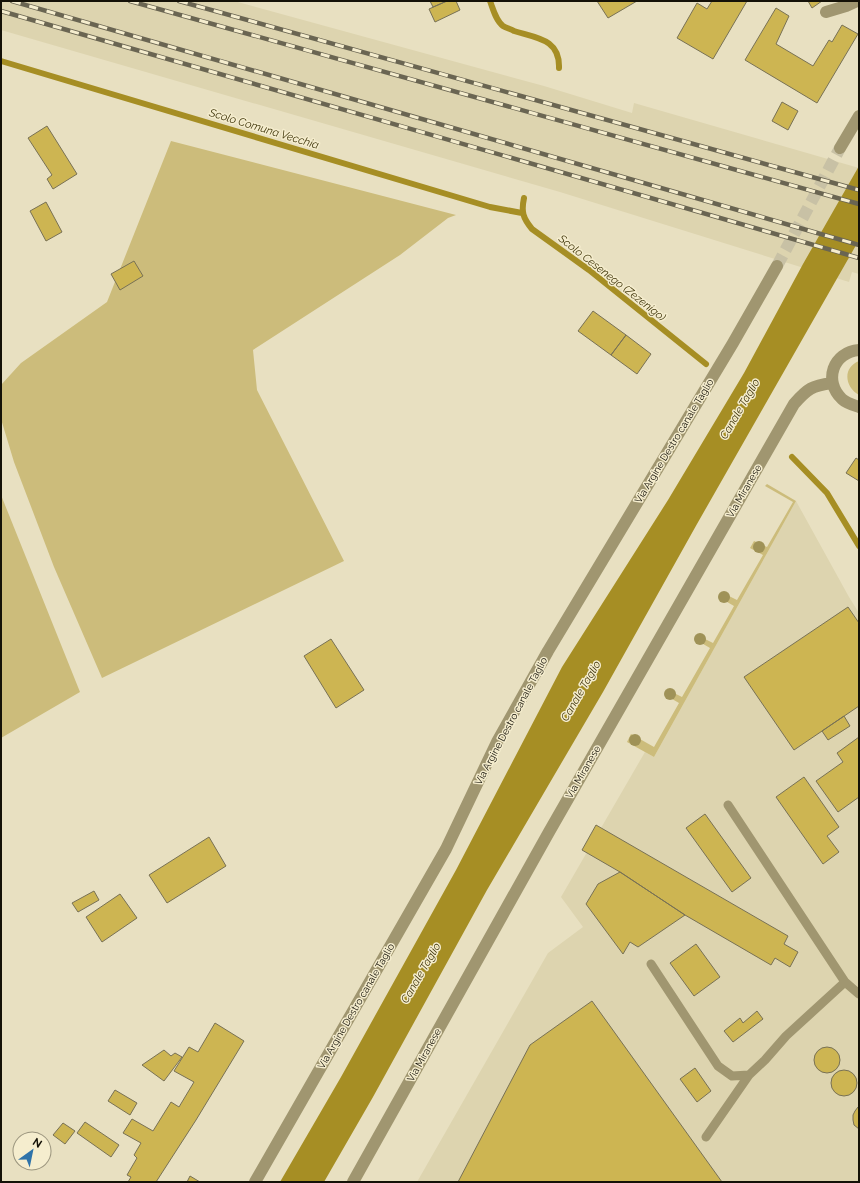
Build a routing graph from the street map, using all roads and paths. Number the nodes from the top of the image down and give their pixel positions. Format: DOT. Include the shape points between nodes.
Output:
graph roads {
  1 [pos="857,1"];
  2 [pos="826,12"];
  3 [pos="859,116"];
  4 [pos="840,148"];
  5 [pos="777,266"];
  6 [pos="859,350"];
  7 [pos="832,383"];
  8 [pos="859,407"];
  9 [pos="728,805"];
  10 [pos="650,964"];
  11 [pos="845,982"];
  12 [pos="859,994"];
  13 [pos="749,1075"];
  14 [pos="706,1137"];
  15 [pos="255,1182"];
  16 [pos="353,1182"];
  1 -- 2 [label="street"];
  3 -- 4 [label="street"];
  5 -- 15 [label="street, Via Argine Destro canale Taglio" via="548,651 497,742 446,849"];
  6 -- 7 [label="street" via="853,350 839,358 834,366"];
  7 -- 8 [label="street" via="842,400"];
  7 -- 16 [label="street, Via Miranese" via="804,392 794,404 549,832"];
  9 -- 11 [label="lane"];
  10 -- 13 [label="lane" via="718,1066 732,1076"];
  11 -- 12 [label="lane"];
  11 -- 13 [label="lane" via="786,1036 766,1060"];
  13 -- 14 [label="lane"];
}
